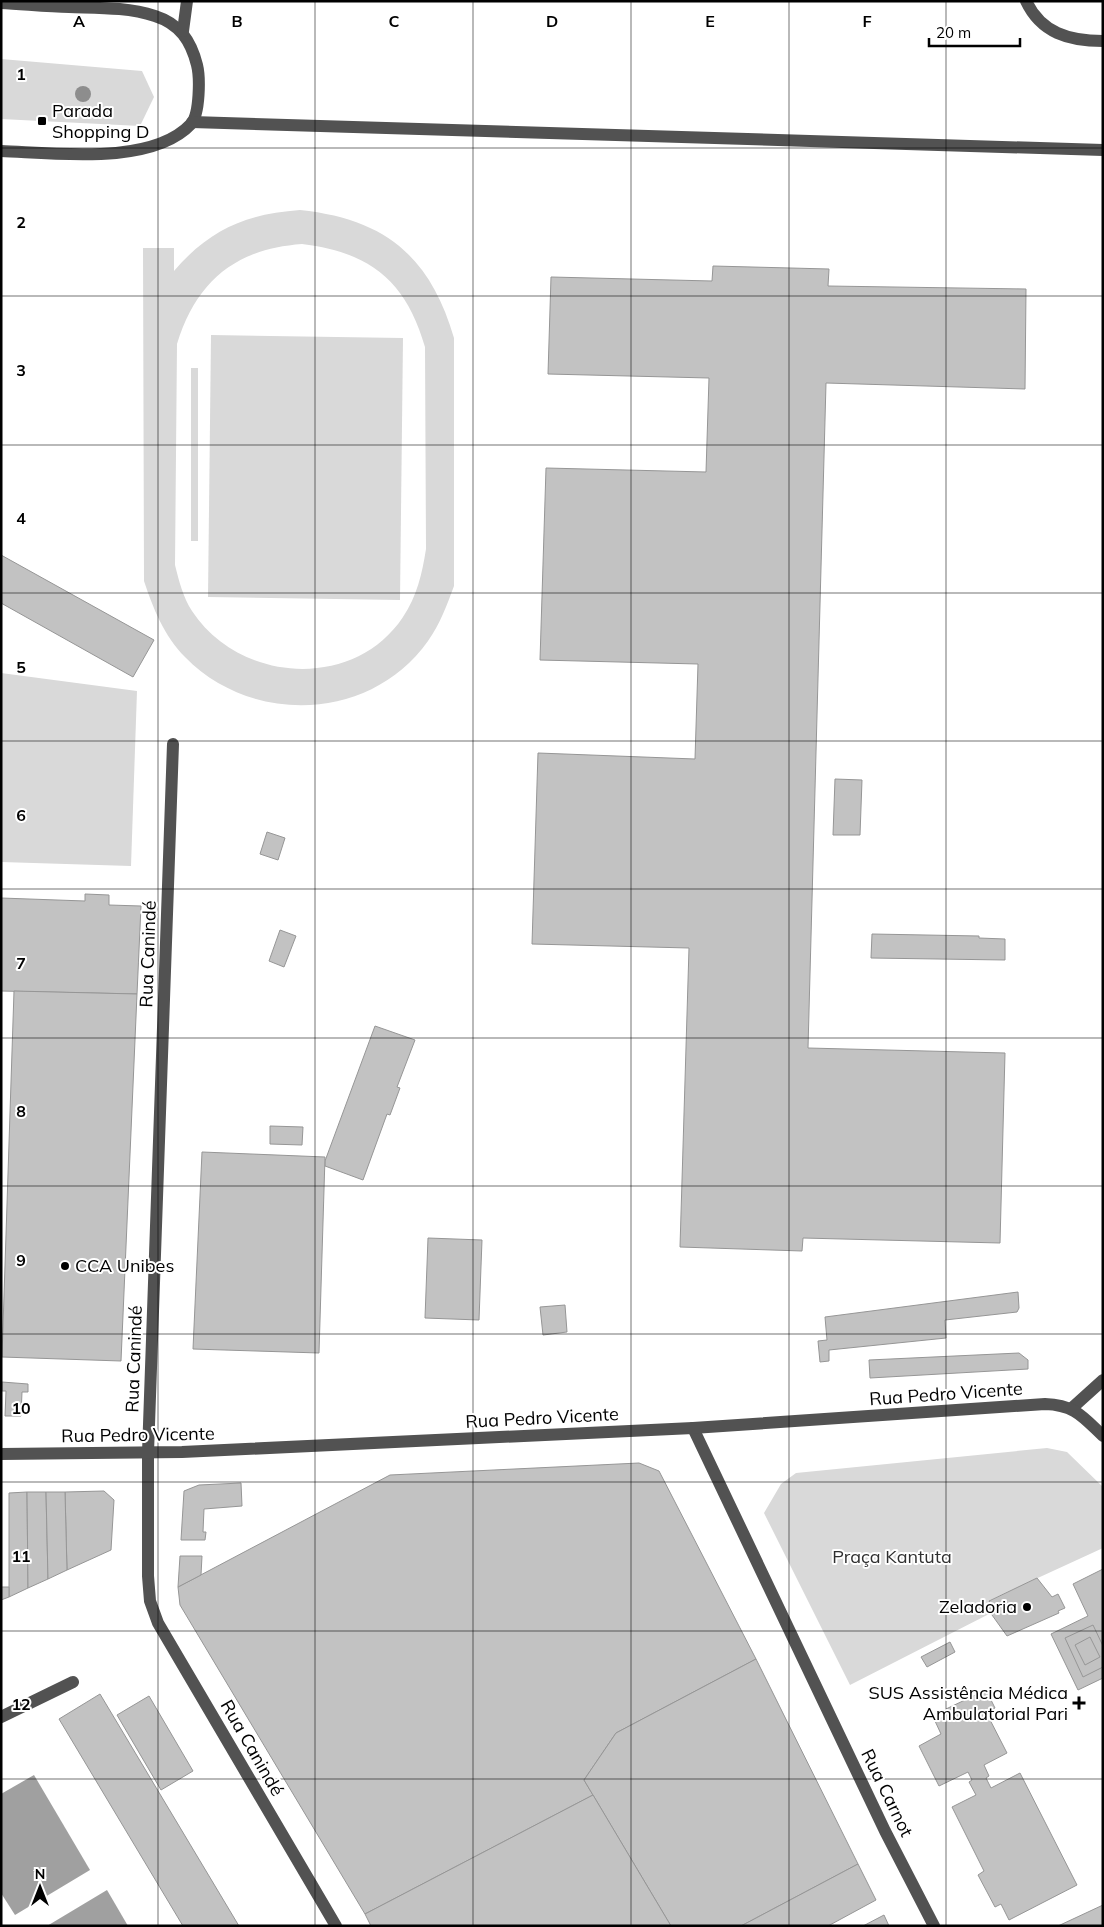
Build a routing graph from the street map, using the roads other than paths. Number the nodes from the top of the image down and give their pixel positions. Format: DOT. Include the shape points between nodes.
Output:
graph roads {
  1 [pos="187,1"];
  2 [pos="1026,1"];
  3 [pos="1,3"];
  4 [pos="183,31"];
  5 [pos="1103,41"];
  6 [pos="192,122"];
  7 [pos="1103,150"];
  8 [pos="1,151"];
  9 [pos="172,744"];
  10 [pos="1103,1380"];
  11 [pos="1077,1412"];
  12 [pos="693,1428"];
  13 [pos="1103,1436"];
  14 [pos="1,1454"];
  15 [pos="148,1454"];
  16 [pos="74,1682"];
  17 [pos="1,1717"];
  18 [pos="336,1926"];
  19 [pos="934,1926"];
  1 -- 4 [label="street"];
  2 -- 5 [label="street" via="1034,17 1056,33 1088,41"];
  3 -- 4 [label="street" via="111,7 156,16"];
  4 -- 6 [label="street" via="198,68 198,98"];
  6 -- 7 [label="street"];
  6 -- 8 [label="street" via="172,139 144,148 98,153"];
  9 -- 15 [label="street, Rua Canindé"];
  10 -- 11 [label="street"];
  11 -- 12 [label="street, Rua Pedro Vicente" via="1062,1405 1046,1404"];
  11 -- 13 [label="street"];
  12 -- 15 [label="street, Rua Pedro Vicente"];
  12 -- 19 [label="street, Rua Carnot"];
  14 -- 15 [label="street, Rua Pedro Vicente"];
  15 -- 18 [label="street, Rua Canindé" via="148,1576 150,1601 158,1623"];
  16 -- 17 [label="street"];
}
